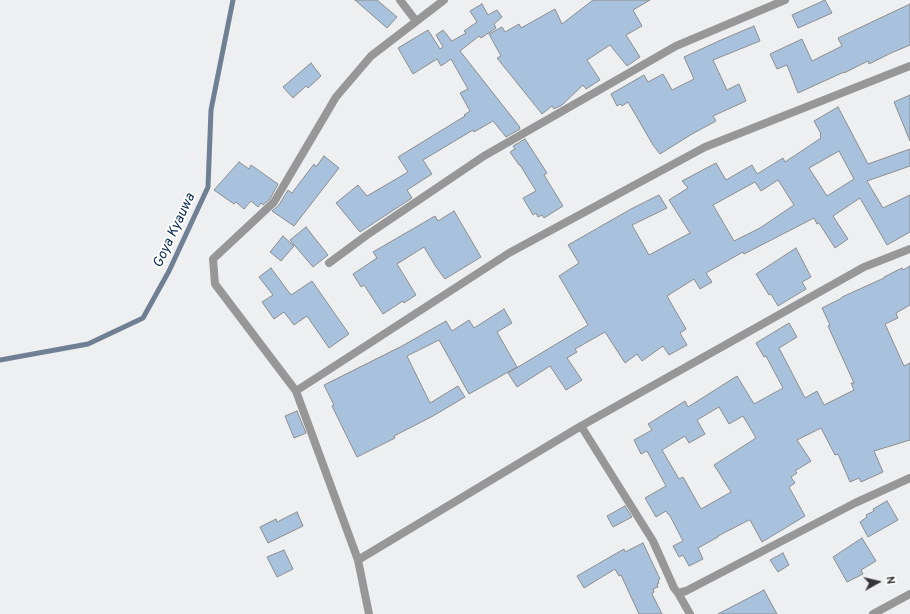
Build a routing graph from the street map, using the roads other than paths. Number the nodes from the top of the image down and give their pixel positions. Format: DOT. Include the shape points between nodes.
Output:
graph roads {
  1 [pos="400,0"];
  2 [pos="444,0"];
  3 [pos="785,0"];
  4 [pos="416,21"];
  5 [pos="910,66"];
  6 [pos="910,249"];
  7 [pos="329,263"];
  8 [pos="296,391"];
  9 [pos="581,426"];
  10 [pos="910,478"];
  11 [pos="358,560"];
  12 [pos="678,593"];
  13 [pos="910,594"];
  14 [pos="369,614"];
  15 [pos="690,614"];
  16 [pos="873,614"];
  1 -- 4 [label="street"];
  2 -- 4 [label="street"];
  3 -- 7 [label="street" via="676,46 484,156"];
  4 -- 8 [label="street" via="371,56 336,98 274,202 213,259 215,284"];
  5 -- 8 [label="street" via="705,147 509,253"];
  6 -- 9 [label="street" via="864,267"];
  8 -- 11 [label="street"];
  9 -- 11 [label="street"];
  9 -- 12 [label="street" via="653,541"];
  10 -- 12 [label="street" via="855,503"];
  11 -- 14 [label="street"];
  12 -- 15 [label="street"];
  13 -- 16 [label="street"];
}
